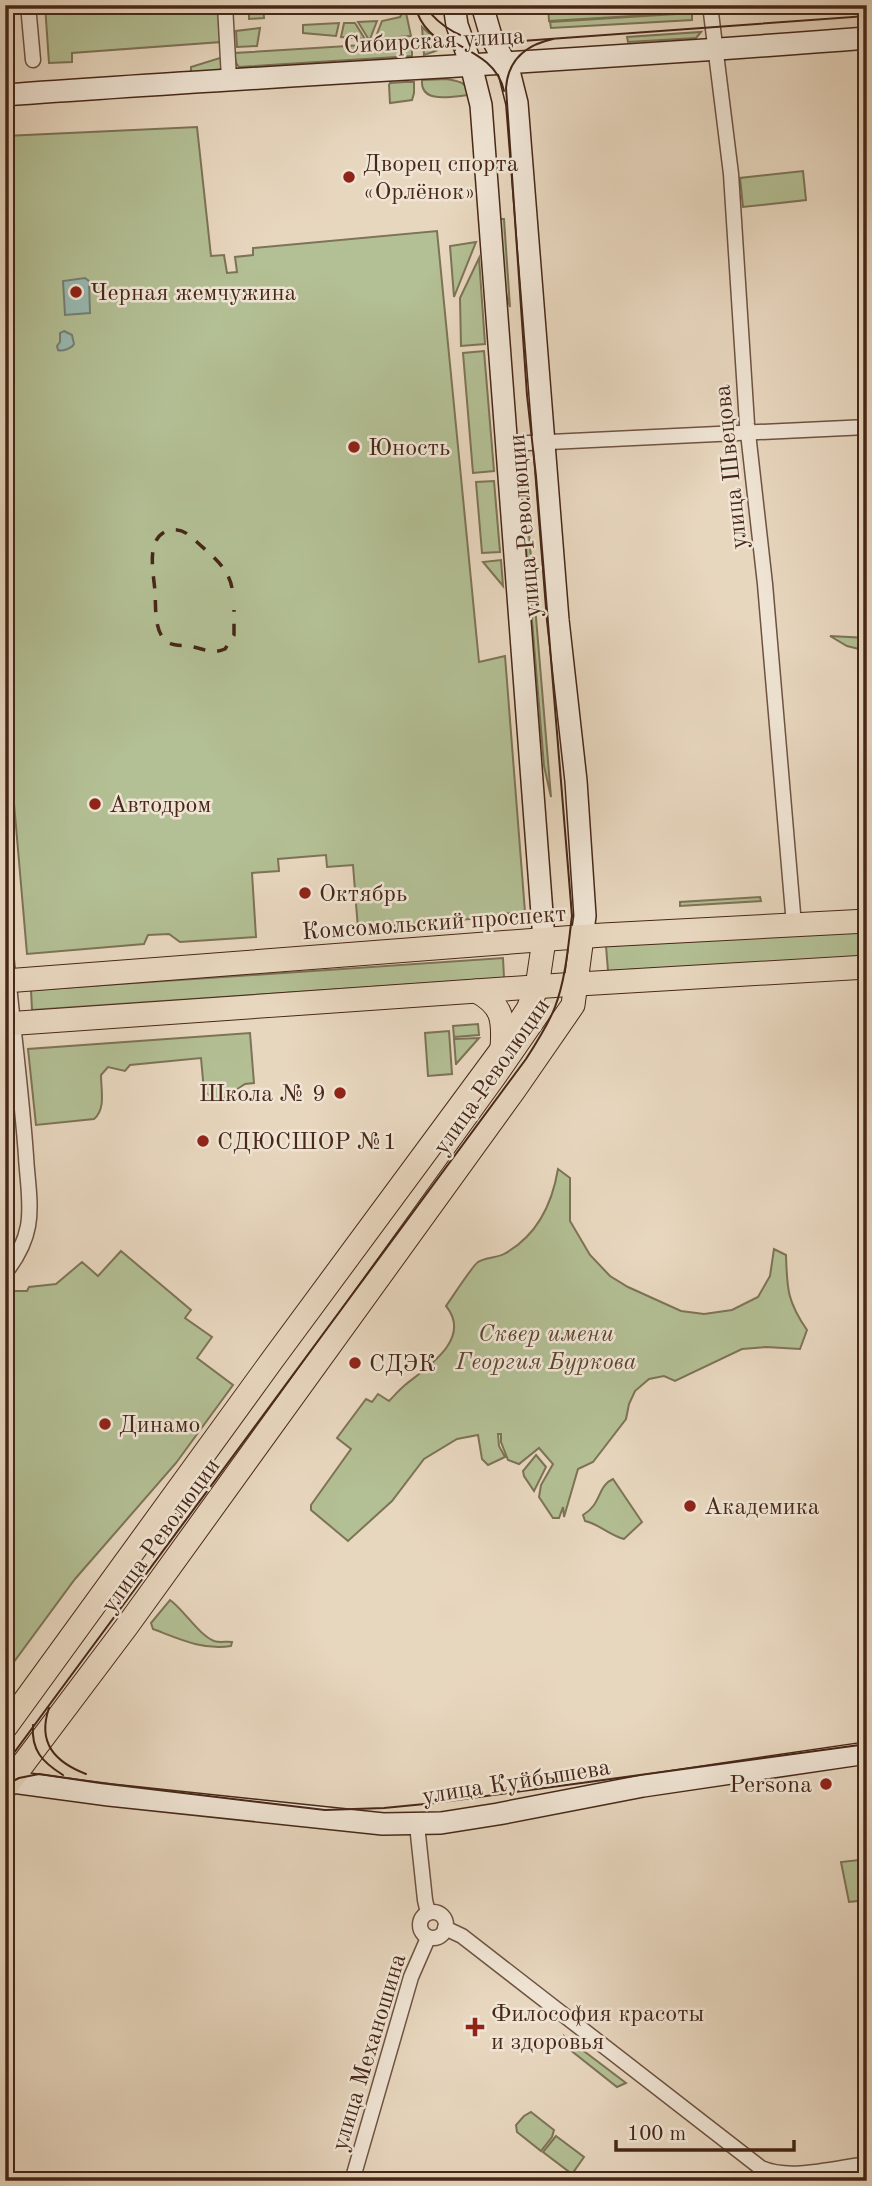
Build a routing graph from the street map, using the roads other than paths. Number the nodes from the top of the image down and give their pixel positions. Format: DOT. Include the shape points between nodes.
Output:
graph roads {
  1 [pos="28,5"];
  2 [pos="225,5"];
  3 [pos="454,5"];
  4 [pos="482,5"];
  5 [pos="710,5"];
  6 [pos="867,38"];
  7 [pos="715,50"];
  8 [pos="33,60"];
  9 [pos="504,62"];
  10 [pos="471,65"];
  11 [pos="229,79"];
  12 [pos="5,95"];
  13 [pos="867,427"];
  14 [pos="748,432"];
  15 [pos="543,442"];
  16 [pos="506,444"];
  17 [pos="867,921"];
  18 [pos="794,925"];
  19 [pos="582,937"];
  20 [pos="544,940"];
  21 [pos="5,943"];
  22 [pos="867,967"];
  23 [pos="7,981"];
  24 [pos="575,985"];
  25 [pos="537,987"];
  26 [pos="476,991"];
  27 [pos="9,1024"];
  28 [pos="502,1049"];
  29 [pos="5,1273"];
  30 [pos="5,1728"];
  31 [pos="867,1754"];
  32 [pos="7,1784"];
  33 [pos="417,1825"];
  34 [pos="428,1913"];
  35 [pos="445,1928"];
  36 [pos="428,1938"];
  37 [pos="867,2164"];
  38 [pos="789,2177"];
  39 [pos="352,2181"];
  1 -- 8 [label="street"];
  2 -- 11 [label="street"];
  3 -- 10 [label="main road, улица Революции"];
  4 -- 9 [label="main road, улица Революции"];
  5 -- 7 [label="street, улица Швецова"];
  6 -- 7 [label="main road, Сибирская улица"];
  7 -- 9 [label="main road, Сибирская улица"];
  7 -- 14 [label="street, улица Швецова" via="731,174"];
  9 -- 10 [label="main road, Сибирская улица"];
  9 -- 15 [label="main road, улица Революции" via="517,103"];
  10 -- 11 [label="main road, Сибирская улица"];
  10 -- 16 [label="main road, улица Революции" via="481,105"];
  11 -- 12 [label="main road, Сибирская улица"];
  13 -- 14 [label="street"];
  14 -- 15 [label="street"];
  14 -- 18 [label="street, улица Швецова"];
  15 -- 16 [label="street"];
  15 -- 19 [label="main road, улица Революции" via="576,781 585,916"];
  16 -- 20 [label="main road, улица Революции"];
  17 -- 18 [label="main road, Комсомольский проспект"];
  18 -- 19 [label="main road, Комсомольский проспект"];
  19 -- 20 [label="main road, Комсомольский проспект"];
  19 -- 24 [label="main road, улица Революции"];
  20 -- 23 [label="main road, Комсомольский проспект"];
  20 -- 25 [label="main road, улица Революции"];
  21 -- 23 [label="street"];
  22 -- 24 [label="main road"];
  23 -- 27 [label="street"];
  24 -- 25 [label="main road"];
  24 -- 32 [label="main road, улица Революции" via="573,1005 516,1089"];
  25 -- 26 [label="main road"];
  25 -- 28 [label="main road, улица Революции"];
  26 -- 27 [label="main road"];
  26 -- 28 [label="main road" via="499,1011"];
  27 -- 29 [label="street" via="24,1135 29,1224"];
  28 -- 30 [label="main road, улица Революции"];
  31 -- 33 [label="main road, улица Куйбышева"];
  32 -- 33 [label="main road, улица Куйбышева"];
  33 -- 34 [label="street, улица Механошина"];
  34 -- 35 [label="street" via="441,1916"];
  34 -- 36 [label="street, улица Механошина" via="420,1928"];
  35 -- 36 [label="street, улица Механошина" via="441,1935"];
  35 -- 38 [label="street" via="462,1936 761,2168"];
  36 -- 39 [label="street, улица Механошина" via="411,1977"];
  37 -- 38 [label="street"];
}
